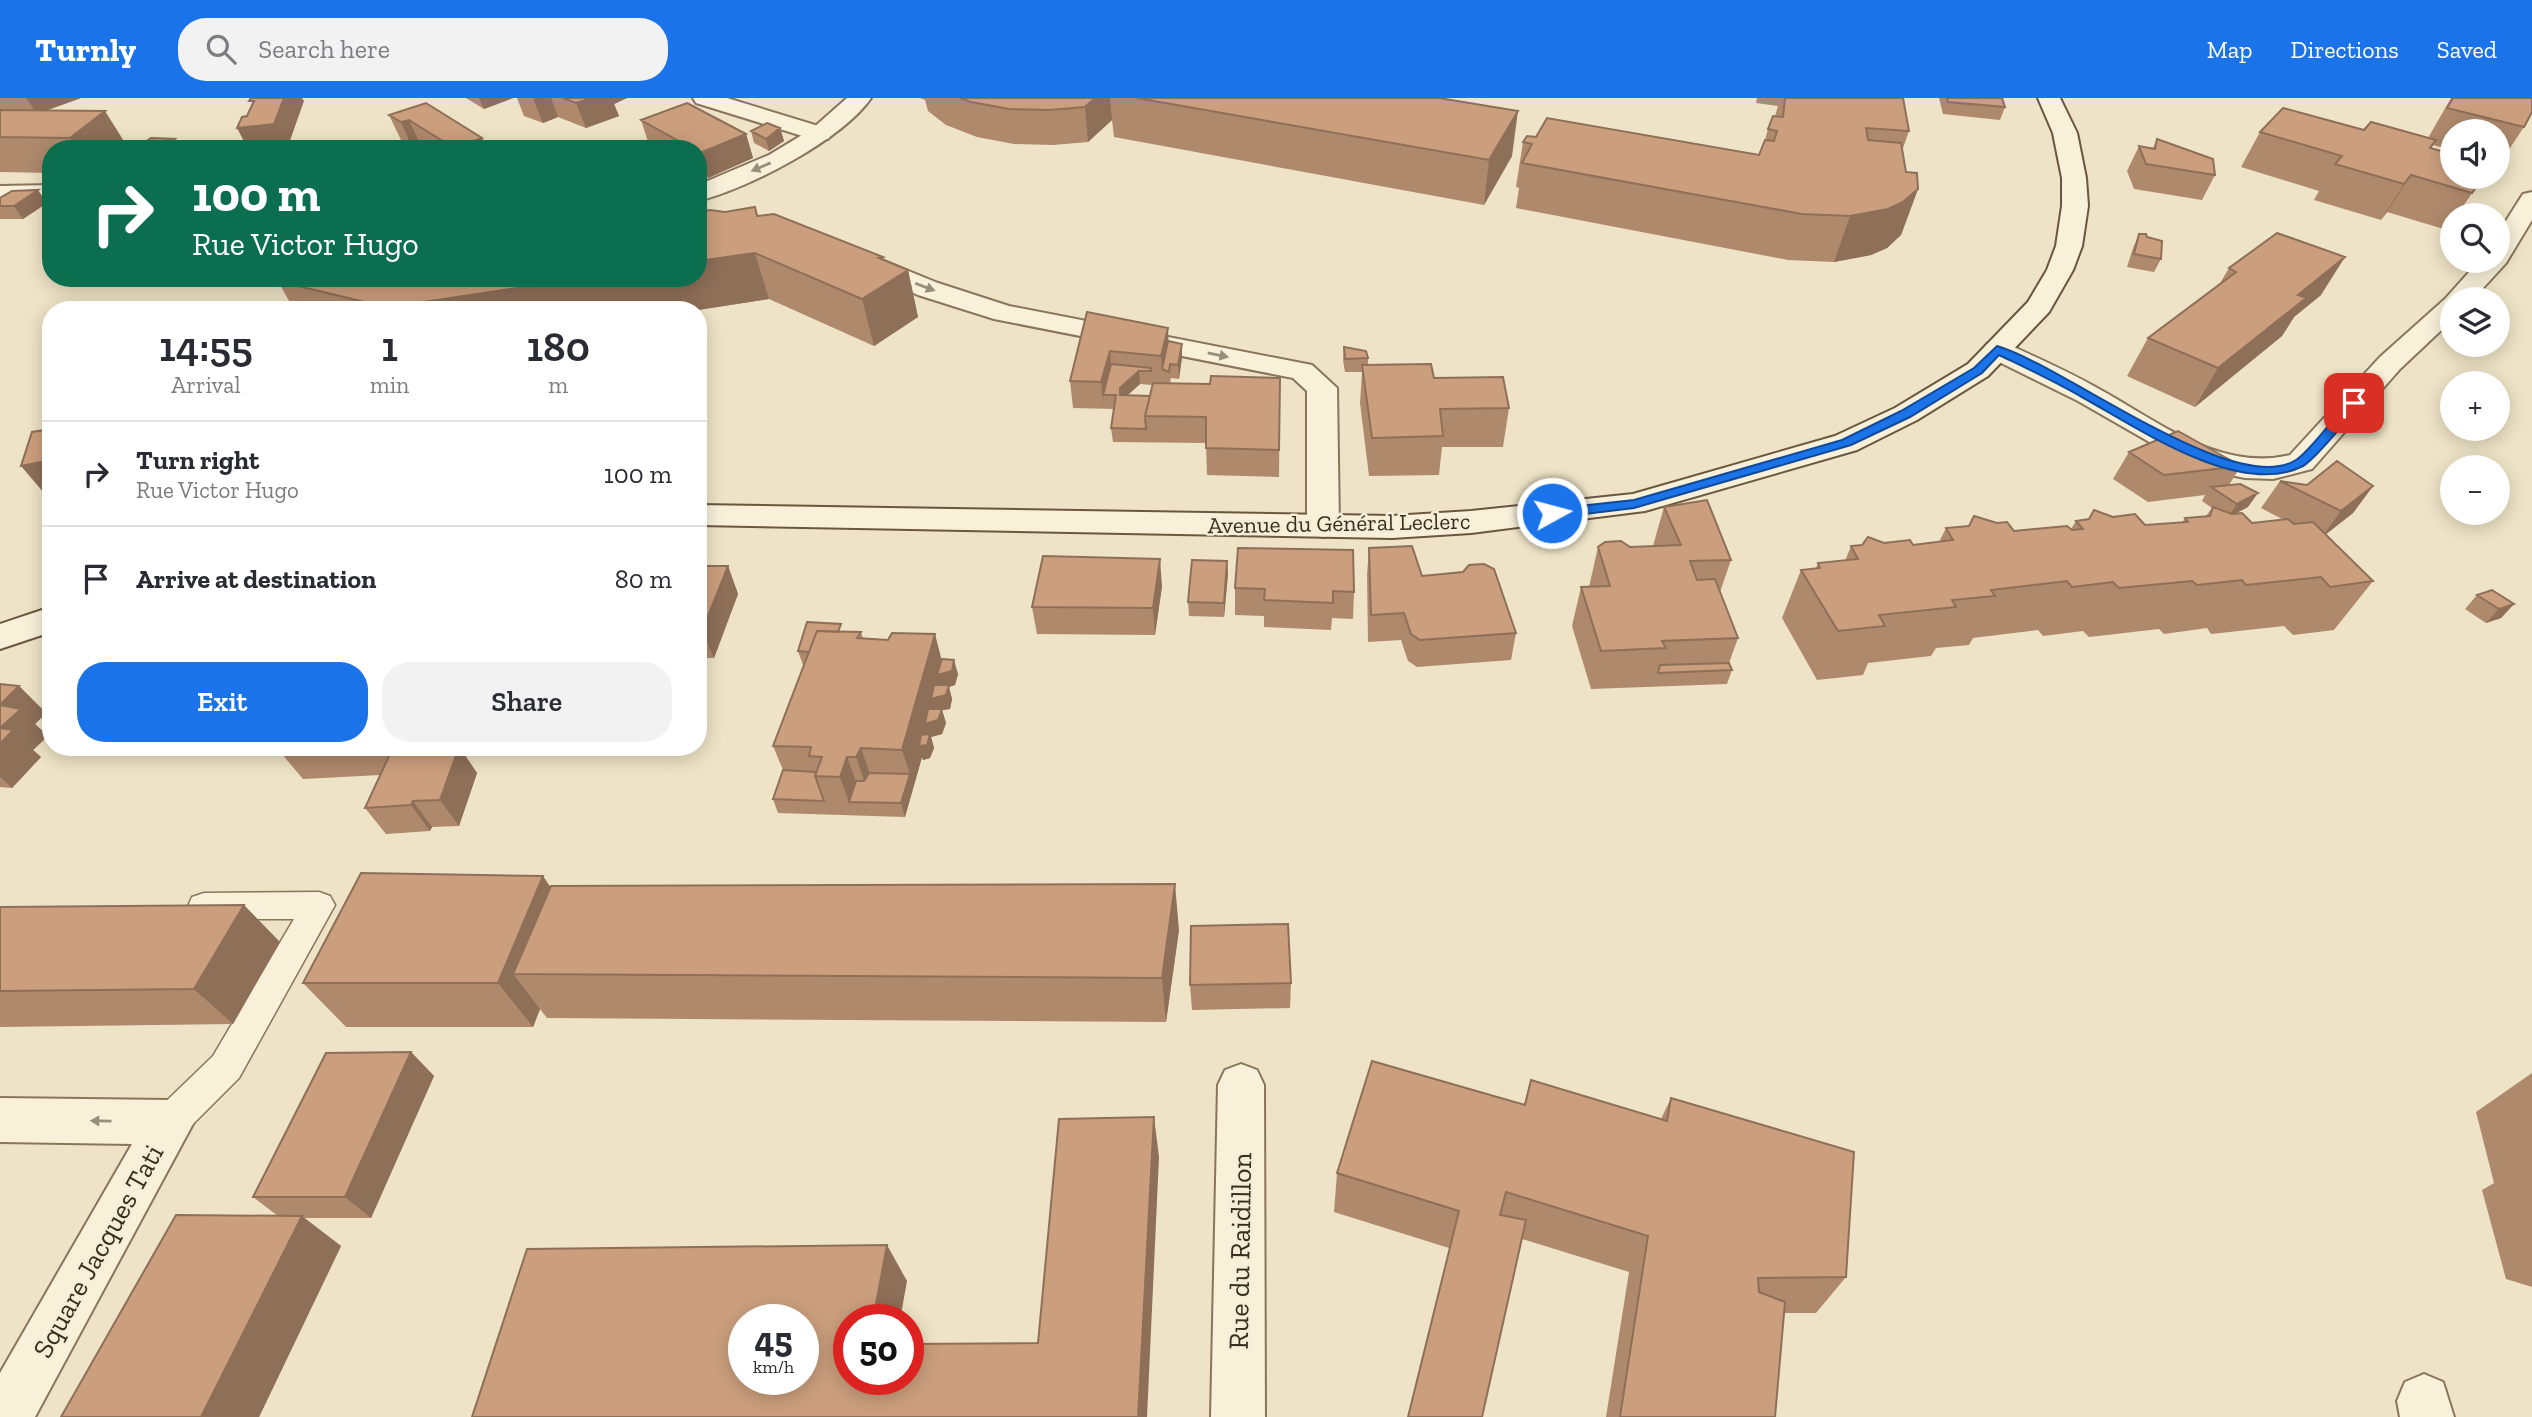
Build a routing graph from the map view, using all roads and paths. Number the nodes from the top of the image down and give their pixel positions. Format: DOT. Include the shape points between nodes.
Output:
graph roads {
  1 [pos="704,98"];
  2 [pos="860,98"];
  3 [pos="2049,98"];
  4 [pos="820,134"];
  5 [pos="707,190"];
  6 [pos="42,192"];
  7 [pos="0,193"];
  8 [pos="2532,200"];
  9 [pos="2510,236"];
  10 [pos="845,253"];
  11 [pos="2482,273"];
  12 [pos="2469,287"];
  13 [pos="2440,316"];
  14 [pos="1997,350"];
  15 [pos="707,515"];
  16 [pos="1323,526"];
  17 [pos="42,622"];
  18 [pos="0,637"];
  19 [pos="180,907"];
  20 [pos="1241,1085"];
  21 [pos="0,1120"];
  22 [pos="170,1122"];
  23 [pos="5,1417"];
  24 [pos="1238,1417"];
  1 -- 4 [label="street"];
  2 -- 4 [label="street"];
  3 -- 14 [label="street, Avenue du Général Leclerc" via="2065,133 2074,178 2069,246 2039,306"];
  4 -- 5 [label="street, one-way" via="777,160"];
  6 -- 7 [label="street"];
  8 -- 9 [label="street"];
  10 -- 16 [label="street, one-way" via="928,289 1004,313 1302,371 1322,388"];
  11 -- 12 [label="street"];
  13 -- 14 [label="street" via="2390,363 2301,462 2267,470 2203,458"];
  14 -- 16 [label="street, Avenue du Général Leclerc" via="1978,370 1906,414 1846,443 1634,504 1471,522"];
  15 -- 16 [label="street, Avenue du Général Leclerc"];
  17 -- 18 [label="street"];
  19 -- 22 [label="lane" via="319,905 226,1067"];
  20 -- 24 [label="street, Rue du Raidillon"];
  22 -- 21 [label="street, Square Jacques Tati, one-way"];
  22 -- 23 [label="street, Square Jacques Tati"];
}
